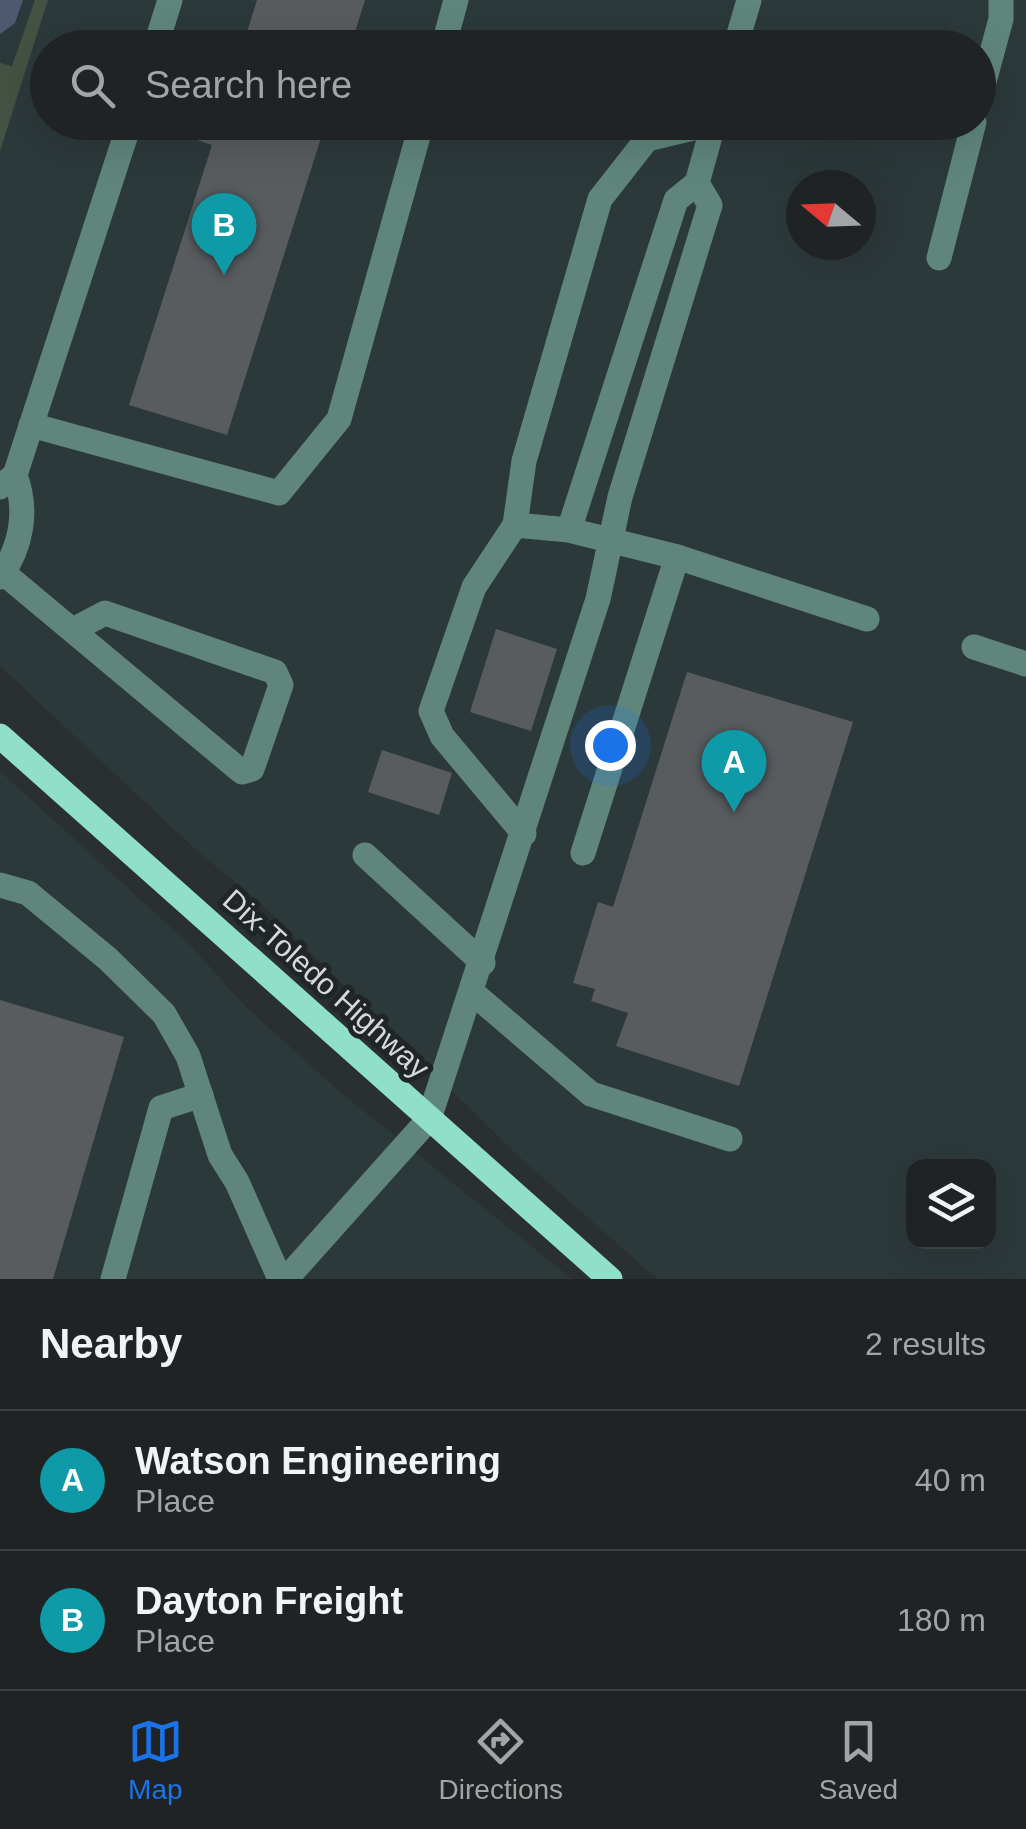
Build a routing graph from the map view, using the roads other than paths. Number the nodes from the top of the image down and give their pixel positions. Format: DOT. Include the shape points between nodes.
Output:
graph roads {
  1 [pos="170,0"];
  2 [pos="456,0"];
  3 [pos="749,0"];
  4 [pos="1001,0"];
  5 [pos="161,30"];
  6 [pos="447,30"];
  7 [pos="741,30"];
  8 [pos="996,37"];
  9 [pos="124,140"];
  10 [pos="417,140"];
  11 [pos="646,140"];
  12 [pos="709,140"];
  13 [pos="969,140"];
  14 [pos="697,182"];
  15 [pos="939,258"];
  16 [pos="32,425"];
  17 [pos="8,481"];
  18 [pos="515,525"];
  19 [pos="569,530"];
  20 [pos="610,543"];
  21 [pos="677,557"];
  22 [pos="1,573"];
  23 [pos="867,620"];
  24 [pos="73,630"];
  25 [pos="974,647"];
  26 [pos="1026,664"];
  27 [pos="0,736"];
  28 [pos="524,834"];
  29 [pos="584,853"];
  30 [pos="365,854"];
  31 [pos="0,885"];
  32 [pos="482,963"];
  33 [pos="473,993"];
  34 [pos="201,1095"];
  35 [pos="429,1119"];
  36 [pos="730,1139"];
  37 [pos="113,1279"];
  38 [pos="283,1279"];
  39 [pos="610,1279"];
  1 -- 5 [label="lane"];
  2 -- 6 [label="lane"];
  3 -- 7 [label="lane"];
  4 -- 8 [label="lane"];
  9 -- 16 [label="lane"];
  10 -- 16 [label="lane" via="340,420 279,493"];
  11 -- 18 [label="lane" via="600,198 524,461"];
  12 -- 14 [label="lane"];
  13 -- 15 [label="lane"];
  14 -- 19 [label="lane" via="676,200"];
  14 -- 20 [label="lane" via="710,205"];
  16 -- 17 [label="lane"];
  17 -- 22 [label="lane" via="24,511 12,560"];
  18 -- 19 [label="lane"];
  18 -- 28 [label="lane" via="474,587 432,712 442,736"];
  19 -- 20 [label="lane"];
  20 -- 21 [label="lane"];
  20 -- 28 [label="lane"];
  21 -- 23 [label="lane"];
  21 -- 29 [label="lane"];
  22 -- 24 [label="lane"];
  24 -- 24 [label="lane" via="242,772 252,769 281,684 274,672 104,613"];
  25 -- 26 [label="lane"];
  27 -- 35 [label="main road, Dix-Toledo Highway"];
  28 -- 32 [label="lane"];
  30 -- 32 [label="lane"];
  31 -- 34 [label="lane" via="28,893 164,1014"];
  32 -- 33 [label="lane"];
  33 -- 35 [label="lane"];
  33 -- 36 [label="lane" via="591,1094"];
  34 -- 37 [label="lane" via="161,1108"];
  34 -- 38 [label="lane" via="220,1156"];
  35 -- 38 [label="lane"];
  35 -- 39 [label="main road, Dix-Toledo Highway"];
}
